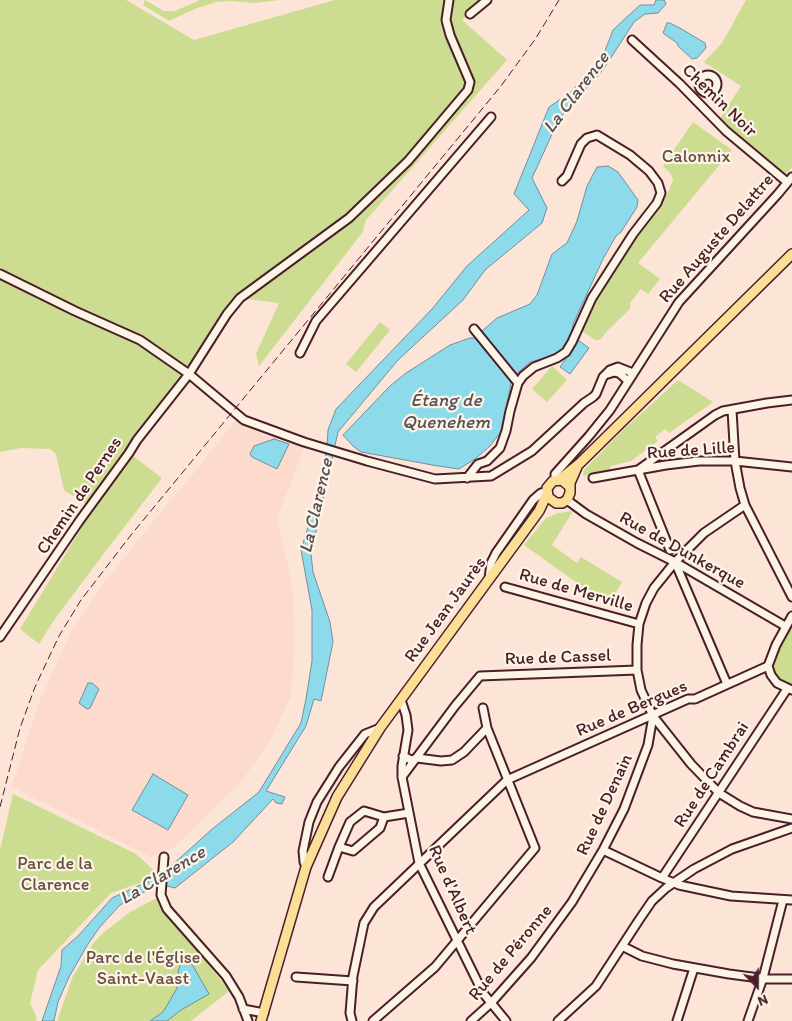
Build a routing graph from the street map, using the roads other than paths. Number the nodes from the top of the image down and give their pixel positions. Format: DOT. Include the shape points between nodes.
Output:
graph roads {
  1 [pos="449,0"];
  2 [pos="487,0"];
  3 [pos="470,14"];
  4 [pos="632,40"];
  5 [pos="702,92"];
  6 [pos="695,98"];
  7 [pos="491,117"];
  8 [pos="789,179"];
  9 [pos="562,181"];
  10 [pos="792,254"];
  11 [pos="0,274"];
  12 [pos="474,329"];
  13 [pos="300,353"];
  14 [pos="633,373"];
  15 [pos="189,374"];
  16 [pos="605,375"];
  17 [pos="628,381"];
  18 [pos="518,383"];
  19 [pos="792,400"];
  20 [pos="732,410"];
  21 [pos="735,461"];
  22 [pos="580,463"];
  23 [pos="792,467"];
  24 [pos="638,470"];
  25 [pos="467,478"];
  26 [pos="593,478"];
  27 [pos="557,480"];
  28 [pos="569,486"];
  29 [pos="547,492"];
  30 [pos="567,500"];
  31 [pos="556,503"];
  32 [pos="745,505"];
  33 [pos="539,512"];
  34 [pos="670,550"];
  35 [pos="675,562"];
  36 [pos="489,579"];
  37 [pos="505,587"];
  38 [pos="792,597"];
  39 [pos="792,616"];
  40 [pos="639,624"];
  41 [pos="785,626"];
  42 [pos="0,637"];
  43 [pos="768,666"];
  44 [pos="638,670"];
  45 [pos="727,684"];
  46 [pos="789,689"];
  47 [pos="401,700"];
  48 [pos="483,708"];
  49 [pos="653,716"];
  50 [pos="380,728"];
  51 [pos="487,728"];
  52 [pos="403,756"];
  53 [pos="417,758"];
  54 [pos="402,777"];
  55 [pos="507,780"];
  56 [pos="719,793"];
  57 [pos="409,813"];
  58 [pos="384,817"];
  59 [pos="783,818"];
  60 [pos="792,819"];
  61 [pos="791,829"];
  62 [pos="340,847"];
  63 [pos="602,850"];
  64 [pos="164,857"];
  65 [pos="419,862"];
  66 [pos="306,867"];
  67 [pos="328,877"];
  68 [pos="662,878"];
  69 [pos="673,883"];
  70 [pos="782,900"];
  71 [pos="792,900"];
  72 [pos="572,902"];
  73 [pos="458,941"];
  74 [pos="622,946"];
  75 [pos="694,968"];
  76 [pos="296,977"];
  77 [pos="763,978"];
  78 [pos="792,979"];
  79 [pos="353,981"];
  80 [pos="490,1003"];
  81 [pos="243,1008"];
  82 [pos="262,1017"];
  83 [pos="248,1021"];
  84 [pos="352,1021"];
  85 [pos="373,1021"];
  86 [pos="471,1021"];
  87 [pos="506,1021"];
  88 [pos="558,1021"];
  89 [pos="677,1021"];
  90 [pos="748,1021"];
  1 -- 15 [label="street, Chemin de Pernes" via="446,20 470,82 468,90 408,161 350,218 240,298 214,332"];
  2 -- 3 [label="street"];
  4 -- 6 [label="street, Chemin Noir"];
  5 -- 6 [label="street"];
  6 -- 8 [label="street, Chemin Noir" via="726,131"];
  7 -- 13 [label="street" via="316,321"];
  8 -- 14 [label="street, Rue Auguste Delattre" via="679,302"];
  9 -- 18 [label="street" via="581,144 597,135 630,155 653,177 661,192 657,203 592,298 566,352 534,367"];
  10 -- 22 [label="main road"];
  11 -- 15 [label="street" via="140,340"];
  12 -- 18 [label="street"];
  14 -- 16 [label="street" via="618,367"];
  14 -- 17 [label="street, Rue Auguste Delattre"];
  15 -- 25 [label="street" via="244,420 323,448 435,479"];
  15 -- 42 [label="street, Chemin de Pernes" via="136,440"];
  16 -- 17 [label="street" via="619,373"];
  16 -- 25 [label="street" via="596,394 532,451 492,476"];
  17 -- 27 [label="street, Rue Auguste Delattre" via="610,410 555,474"];
  18 -- 25 [label="street" via="500,448 487,461 478,464"];
  19 -- 20 [label="street"];
  20 -- 21 [label="street"];
  20 -- 24 [label="street" via="715,415"];
  21 -- 23 [label="street, Rue de Lille"];
  21 -- 24 [label="street, Rue de Lille" via="699,461"];
  21 -- 32 [label="street"];
  22 -- 27 [label="main road"];
  22 -- 28 [label="main road"];
  24 -- 26 [label="street, Rue de Lille"];
  24 -- 34 [label="street"];
  27 -- 28 [label="main road"];
  27 -- 29 [label="main road" via="549,485"];
  28 -- 30 [label="main road"];
  29 -- 31 [label="main road" via="550,500"];
  29 -- 33 [label="main road, Rue Jean Jaurès"];
  29 -- 36 [label="street" via="533,500 496,553 490,562"];
  30 -- 31 [label="main road"];
  30 -- 35 [label="street, Rue de Dunkerque" via="586,514"];
  31 -- 33 [label="main road, Rue Jean Jaurès"];
  32 -- 35 [label="street" via="704,533"];
  32 -- 38 [label="street"];
  33 -- 36 [label="main road, Rue Jean Jaurès"];
  35 -- 40 [label="street" via="654,588"];
  35 -- 41 [label="street, Rue de Dunkerque"];
  35 -- 45 [label="street"];
  36 -- 47 [label="main road, Rue Jean Jaurès"];
  37 -- 40 [label="street, Rue de Merville"];
  39 -- 41 [label="street"];
  40 -- 44 [label="street"];
  41 -- 43 [label="street"];
  43 -- 45 [label="street, Rue de Bergues"];
  43 -- 46 [label="street" via="777,683"];
  44 -- 49 [label="street" via="641,690"];
  44 -- 53 [label="street, Rue de Cassel" via="480,676"];
  45 -- 49 [label="street, Rue de Bergues"];
  46 -- 56 [label="street, Rue de Cambrai"];
  47 -- 50 [label="main road, Rue Jean Jaurès"];
  47 -- 52 [label="street, Rue d'Albert" via="408,730"];
  48 -- 51 [label="street"];
  49 -- 55 [label="street, Rue de Bergues"];
  49 -- 56 [label="street"];
  49 -- 63 [label="street, Rue de Denain" via="639,772"];
  50 -- 66 [label="main road, Rue Jean Jaurès" via="337,797"];
  50 -- 66 [label="street, Rue Jean Jaurès" via="364,734 317,802 303,851"];
  51 -- 53 [label="street" via="452,760"];
  51 -- 55 [label="street"];
  52 -- 53 [label="street" via="410,760"];
  52 -- 54 [label="street, Rue d'Albert"];
  53 -- 54 [label="street"];
  54 -- 57 [label="street, Rue d'Albert"];
  55 -- 65 [label="street, Rue de Bergues"];
  55 -- 73 [label="street" via="535,848"];
  56 -- 59 [label="street" via="753,812"];
  56 -- 68 [label="street, Rue de Cambrai"];
  57 -- 58 [label="street"];
  57 -- 65 [label="street, Rue d'Albert"];
  58 -- 62 [label="street" via="380,828 353,851"];
  58 -- 62 [label="street" via="364,811 350,822"];
  59 -- 60 [label="street"];
  59 -- 61 [label="street"];
  61 -- 69 [label="street" via="732,849"];
  62 -- 67 [label="street"];
  63 -- 68 [label="street"];
  63 -- 72 [label="street, Rue de Denain"];
  64 -- 81 [label="street" via="161,895 167,909 226,976"];
  65 -- 73 [label="street, Rue d'Albert"];
  65 -- 79 [label="street, Rue de Bergues" via="374,907 364,924"];
  66 -- 82 [label="main road, Rue Jean Jaurès"];
  68 -- 69 [label="street"];
  69 -- 70 [label="street" via="731,896"];
  69 -- 74 [label="street" via="652,901"];
  70 -- 71 [label="street"];
  70 -- 77 [label="street"];
  72 -- 80 [label="street, Rue de Péronne" via="531,958"];
  73 -- 80 [label="street, Rue d'Albert"];
  73 -- 85 [label="street" via="435,967"];
  74 -- 75 [label="street" via="642,956"];
  74 -- 88 [label="street" via="596,986"];
  75 -- 77 [label="street"];
  75 -- 89 [label="street"];
  76 -- 79 [label="street"];
  77 -- 78 [label="street"];
  77 -- 90 [label="street"];
  79 -- 84 [label="street, Rue de Bergues"];
  80 -- 86 [label="street, Rue de Péronne"];
  80 -- 87 [label="street, Rue d'Albert"];
  81 -- 82 [label="street"];
  81 -- 83 [label="street"];
}
